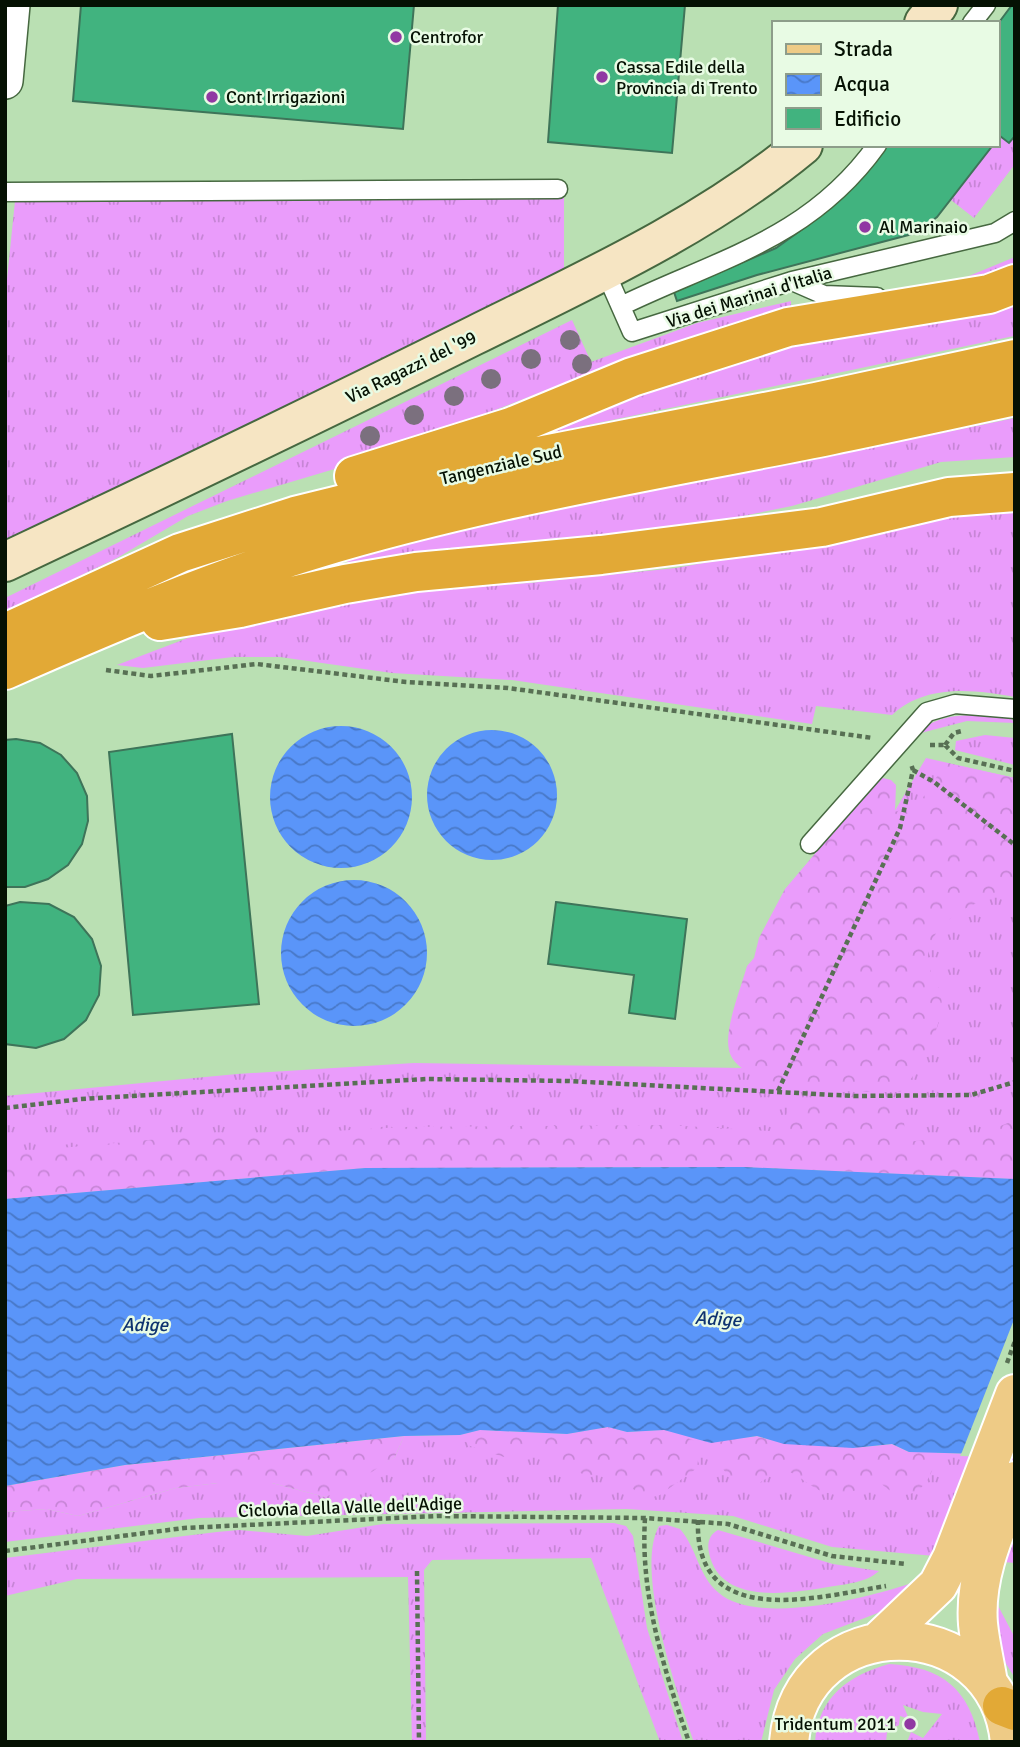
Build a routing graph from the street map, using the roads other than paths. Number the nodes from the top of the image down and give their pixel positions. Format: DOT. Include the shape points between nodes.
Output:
graph roads {
  1 [pos="12,5"];
  2 [pos="938,5"];
  3 [pos="986,5"];
  4 [pos="926,21"];
  5 [pos="974,21"];
  6 [pos="5,80"];
  7 [pos="800,147"];
  8 [pos="876,147"];
  9 [pos="558,189"];
  10 [pos="5,192"];
  11 [pos="1015,221"];
  12 [pos="605,271"];
  13 [pos="792,281"];
  14 [pos="1015,284"];
  15 [pos="947,301"];
  16 [pos="621,306"];
  17 [pos="1015,359"];
  18 [pos="1015,396"];
  19 [pos="1015,470"];
  20 [pos="1015,492"];
  21 [pos="719,539"];
  22 [pos="180,552"];
  23 [pos="5,562"];
  24 [pos="92,631"];
  25 [pos="5,633"];
  26 [pos="5,670"];
  27 [pos="1015,709"];
  28 [pos="810,844"];
  29 [pos="1015,1394"];
  30 [pos="1015,1481"];
  31 [pos="968,1560"];
  32 [pos="879,1641"];
  33 [pos="1004,1711"];
  34 [pos="789,1742"];
  1 -- 6 [label="street"];
  2 -- 4 [label="street"];
  3 -- 5 [label="lane"];
  7 -- 12 [label="street, Via Ragazzi del '99" via="746,190"];
  8 -- 16 [label="lane, Via dei Marinai d'Italia" via="860,170 797,223 754,248"];
  9 -- 10 [label="lane"];
  11 -- 13 [label="lane, Via dei Marinai d'Italia" via="995,233"];
  12 -- 16 [label="lane, Via dei Marinai d'Italia"];
  12 -- 23 [label="street, Via Ragazzi del '99"];
  13 -- 15 [label="lane" via="824,295"];
  13 -- 16 [label="lane, Via dei Marinai d'Italia" via="632,332"];
  14 -- 15 [label="highway"];
  15 -- 22 [label="highway" via="788,327 632,377 511,426 242,514"];
  17 -- 22 [label="highway, Tangenziale Sud" via="539,456 295,516"];
  18 -- 24 [label="highway, Tangenziale Sud" via="549,490 415,522 315,549"];
  19 -- 21 [label="highway" via="956,474 903,486"];
  20 -- 21 [label="highway" via="949,497 822,527"];
  21 -- 24 [label="highway" via="416,572 240,608"];
  22 -- 25 [label="highway, Tangenziale Sud"];
  24 -- 26 [label="highway, Tangenziale Sud"];
  27 -- 28 [label="lane" via="940,706 921,718"];
  29 -- 31 [label="main road"];
  30 -- 31 [label="main road"];
  31 -- 32 [label="main road"];
  31 -- 33 [label="main road" via="978,1624"];
  32 -- 33 [label="main road" via="918,1641 961,1658"];
  32 -- 34 [label="main road" via="841,1656 811,1684 796,1710"];
}
